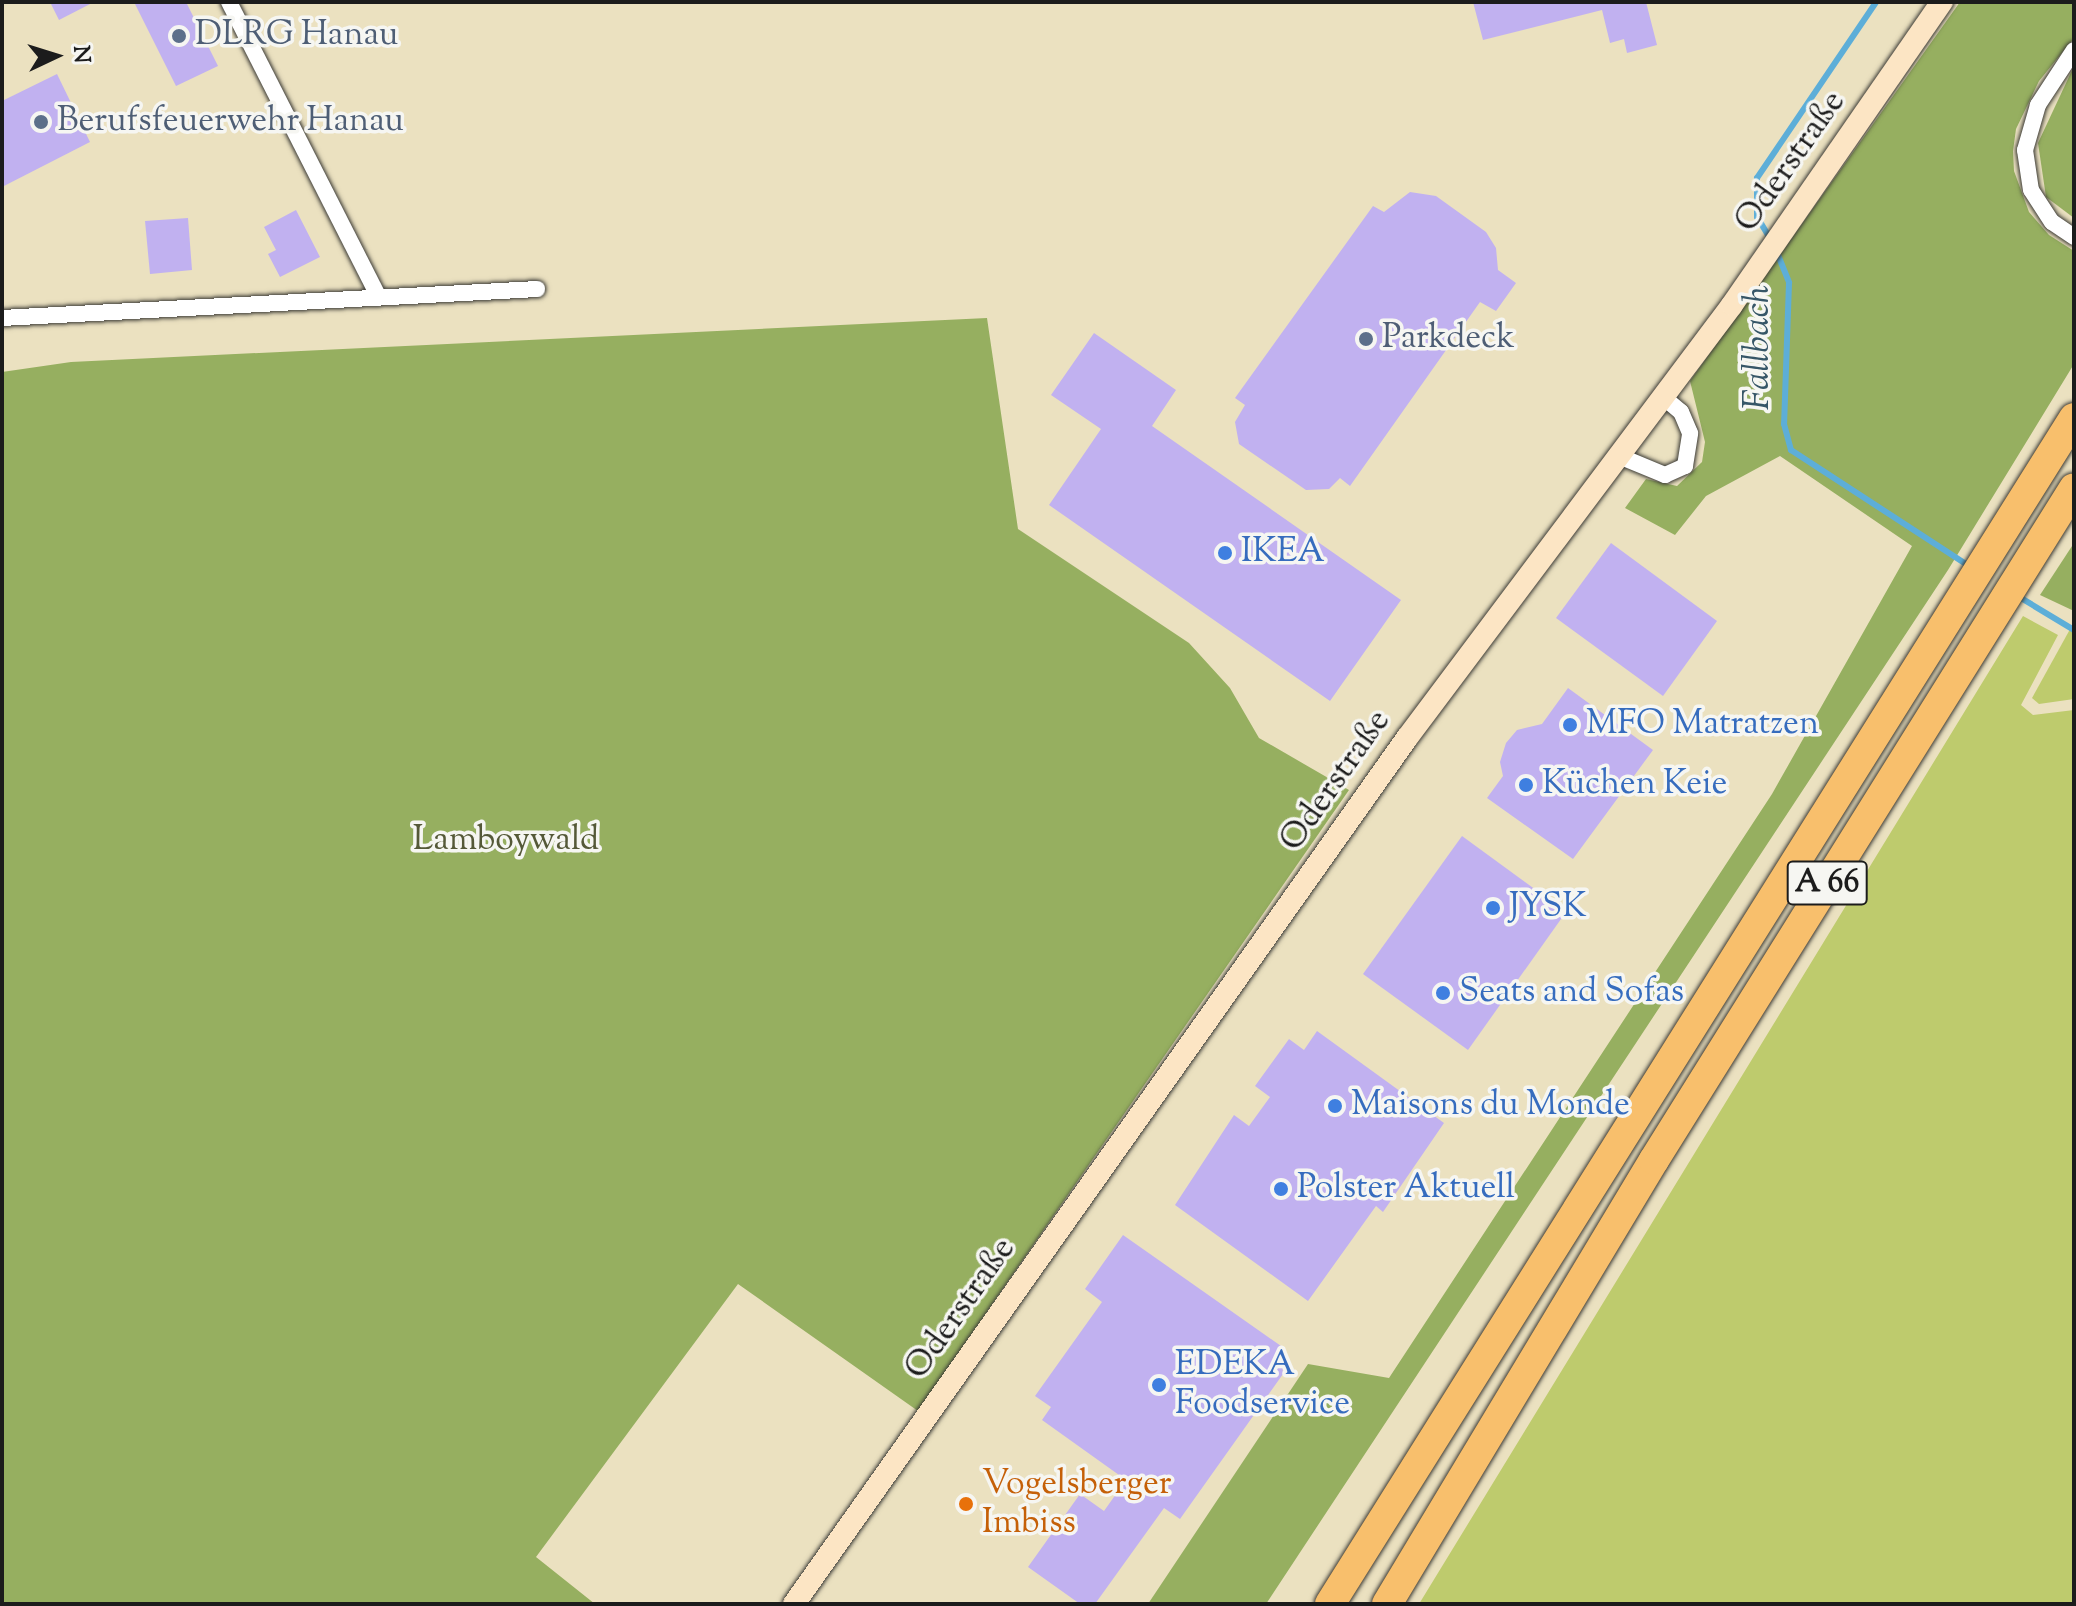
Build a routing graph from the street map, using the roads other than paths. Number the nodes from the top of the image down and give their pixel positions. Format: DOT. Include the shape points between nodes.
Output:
graph roads {
  1 [pos="229,2"];
  2 [pos="1942,2"];
  3 [pos="2074,50"];
  4 [pos="2074,237"];
  5 [pos="537,289"];
  6 [pos="378,296"];
  7 [pos="2,318"];
  8 [pos="1662,396"];
  9 [pos="2074,418"];
  10 [pos="1619,456"];
  11 [pos="2074,488"];
  12 [pos="794,1604"];
  13 [pos="1330,1604"];
  14 [pos="1387,1604"];
  1 -- 6 [label="street"];
  2 -- 8 [label="street, Oderstraße" via="1792,221"];
  3 -- 4 [label="street" via="2038,105 2025,150 2031,190 2052,222"];
  5 -- 6 [label="street"];
  6 -- 7 [label="street"];
  8 -- 10 [label="street, Oderstraße"];
  8 -- 10 [label="street" via="1681,412 1690,433 1685,466 1665,475"];
  9 -- 13 [label="highway, A 66"];
  10 -- 12 [label="street, Oderstraße" via="1407,738"];
  11 -- 14 [label="highway, A 66" via="1654,1160"];
}
